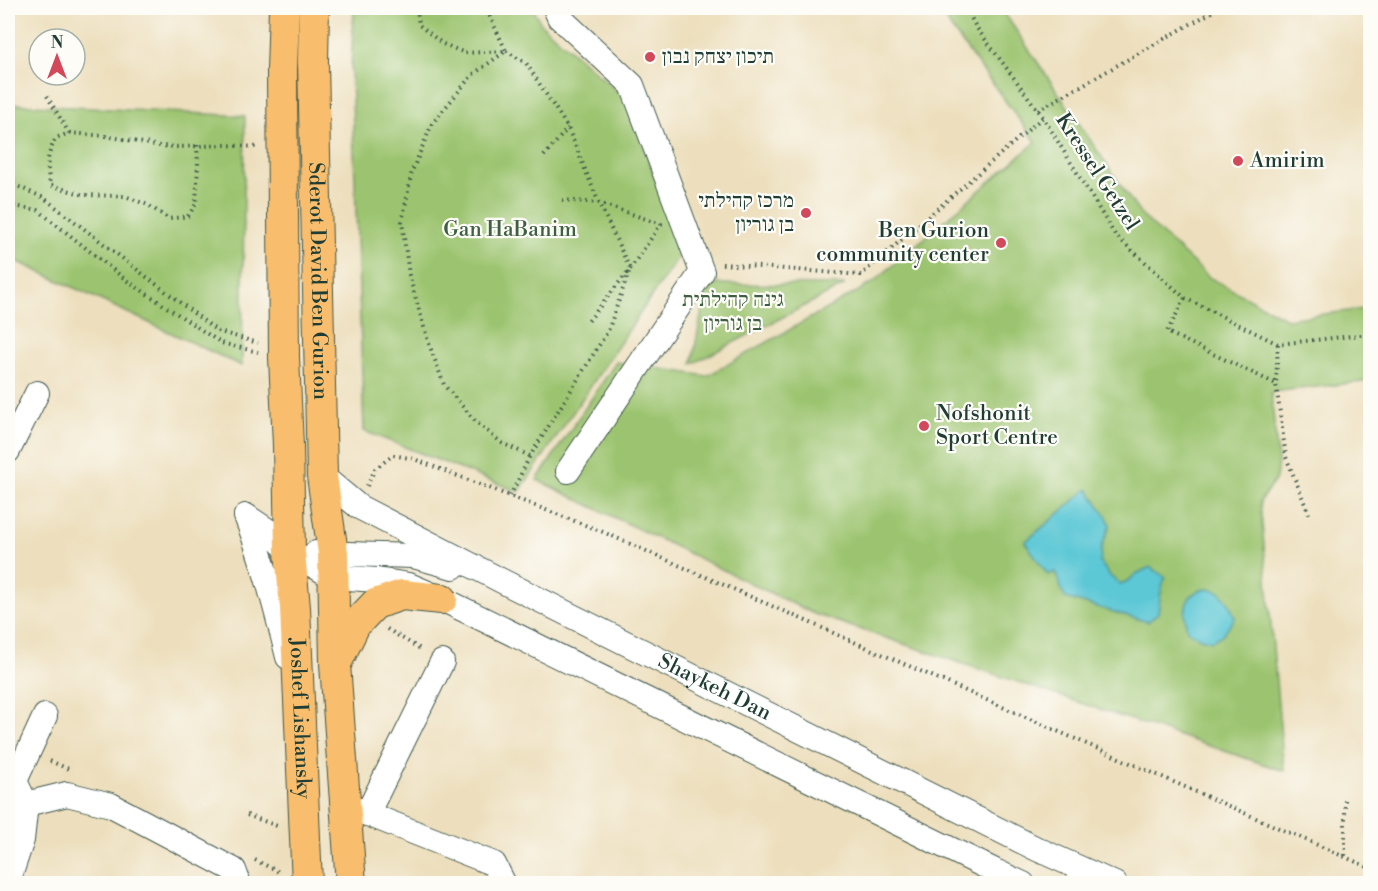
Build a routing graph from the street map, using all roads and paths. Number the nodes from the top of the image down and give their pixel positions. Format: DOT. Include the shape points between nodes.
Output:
graph roads {
  1 [pos="284,8"];
  2 [pos="314,8"];
  3 [pos="417,8"];
  4 [pos="486,8"];
  5 [pos="555,8"];
  6 [pos="966,8"];
  7 [pos="1219,8"];
  8 [pos="506,51"];
  9 [pos="47,96"];
  10 [pos="1038,110"];
  11 [pos="1043,117"];
  12 [pos="568,128"];
  13 [pos="69,133"];
  14 [pos="196,146"];
  15 [pos="283,148"];
  16 [pos="544,156"];
  17 [pos="8,182"];
  18 [pos="562,200"];
  19 [pos="599,203"];
  20 [pos="8,205"];
  21 [pos="698,261"];
  22 [pos="630,269"];
  23 [pos="1185,298"];
  24 [pos="586,324"];
  25 [pos="1371,334"];
  26 [pos="1278,344"];
  27 [pos="267,346"];
  28 [pos="267,355"];
  29 [pos="1276,384"];
  30 [pos="37,393"];
  31 [pos="8,451"];
  32 [pos="530,456"];
  33 [pos="568,471"];
  34 [pos="322,476"];
  35 [pos="510,496"];
  36 [pos="359,507"];
  37 [pos="1309,514"];
  38 [pos="290,552"];
  39 [pos="333,565"];
  40 [pos="502,581"];
  41 [pos="441,599"];
  42 [pos="394,633"];
  43 [pos="442,662"];
  44 [pos="335,664"];
  45 [pos="300,707"];
  46 [pos="45,716"];
  47 [pos="11,777"];
  48 [pos="1345,800"];
  49 [pos="26,804"];
  50 [pos="356,810"];
  51 [pos="1345,857"];
  52 [pos="1371,868"];
  53 [pos="499,874"];
  54 [pos="994,878"];
  55 [pos="8,882"];
  56 [pos="239,884"];
  57 [pos="308,884"];
  58 [pos="351,884"];
  59 [pos="1023,884"];
  60 [pos="1115,884"];
  1 -- 15 [label="main road, Sderot David Ben Gurion"];
  2 -- 34 [label="main road, Sderot David Ben Gurion"];
  3 -- 8 [label="path" via="419,25 443,44 465,52"];
  4 -- 8 [label="path"];
  5 -- 21 [label="street" via="559,17 632,85"];
  6 -- 10 [label="path, Kressel Getzel"];
  7 -- 10 [label="path"];
  8 -- 12 [label="path" via="526,63"];
  8 -- 32 [label="path" via="472,75 432,124 412,171 402,222 409,275 444,385 476,422 502,443"];
  9 -- 13 [label="path"];
  10 -- 11 [label="path, Kressel Getzel"];
  11 -- 21 [label="path" via="861,275"];
  11 -- 23 [label="path, Kressel Getzel" via="1115,235"];
  12 -- 16 [label="path"];
  12 -- 19 [label="path"];
  13 -- 14 [label="path" via="169,147"];
  13 -- 14 [label="path" via="56,138 50,149 50,185 84,195 125,196 169,219 188,216 196,204"];
  14 -- 15 [label="path"];
  15 -- 38 [label="main road, Sderot David Ben Gurion"];
  17 -- 27 [label="path" via="44,198 217,331"];
  18 -- 19 [label="path"];
  19 -- 22 [label="path"];
  19 -- 22 [label="path" via="661,224"];
  20 -- 28 [label="path" via="38,210 126,280 221,343"];
  21 -- 33 [label="street" via="702,272"];
  22 -- 24 [label="path"];
  22 -- 32 [label="path" via="608,331"];
  23 -- 26 [label="path, Kressel Getzel"];
  23 -- 29 [label="path" via="1167,332"];
  25 -- 26 [label="path"];
  26 -- 29 [label="path"];
  29 -- 37 [label="path" via="1286,457"];
  30 -- 31 [label="street"];
  32 -- 35 [label="path"];
  34 -- 36 [label="street, Shaykeh Dan"];
  34 -- 39 [label="main road, Sderot David Ben Gurion"];
  35 -- 36 [label="path" via="414,459 393,455 375,469"];
  35 -- 51 [label="path" via="603,532"];
  36 -- 40 [label="street, Shaykeh Dan"];
  38 -- 39 [label="street"];
  38 -- 45 [label="main road, Joshef Lishansky"];
  38 -- 45 [label="street" via="246,516 274,598"];
  39 -- 40 [label="street" via="413,556"];
  39 -- 41 [label="street, Shaykeh Dan" via="409,585"];
  39 -- 44 [label="main road, Joshef Lishansky"];
  40 -- 60 [label="street, Shaykeh Dan" via="1026,844"];
  41 -- 44 [label="main road" via="402,595 375,604 355,625"];
  41 -- 54 [label="street, Shaykeh Dan"];
  42 -- 43 [label="path"];
  43 -- 50 [label="street"];
  44 -- 50 [label="main road, Joshef Lishansky"];
  45 -- 57 [label="main road, Joshef Lishansky"];
  46 -- 47 [label="street"];
  47 -- 49 [label="street"];
  48 -- 51 [label="path"];
  49 -- 55 [label="street" via="22,840"];
  49 -- 56 [label="street" via="67,794 111,805 234,870"];
  50 -- 53 [label="street"];
  50 -- 58 [label="main road, Joshef Lishansky"];
  51 -- 52 [label="path"];
  54 -- 59 [label="street, Shaykeh Dan"];
}
